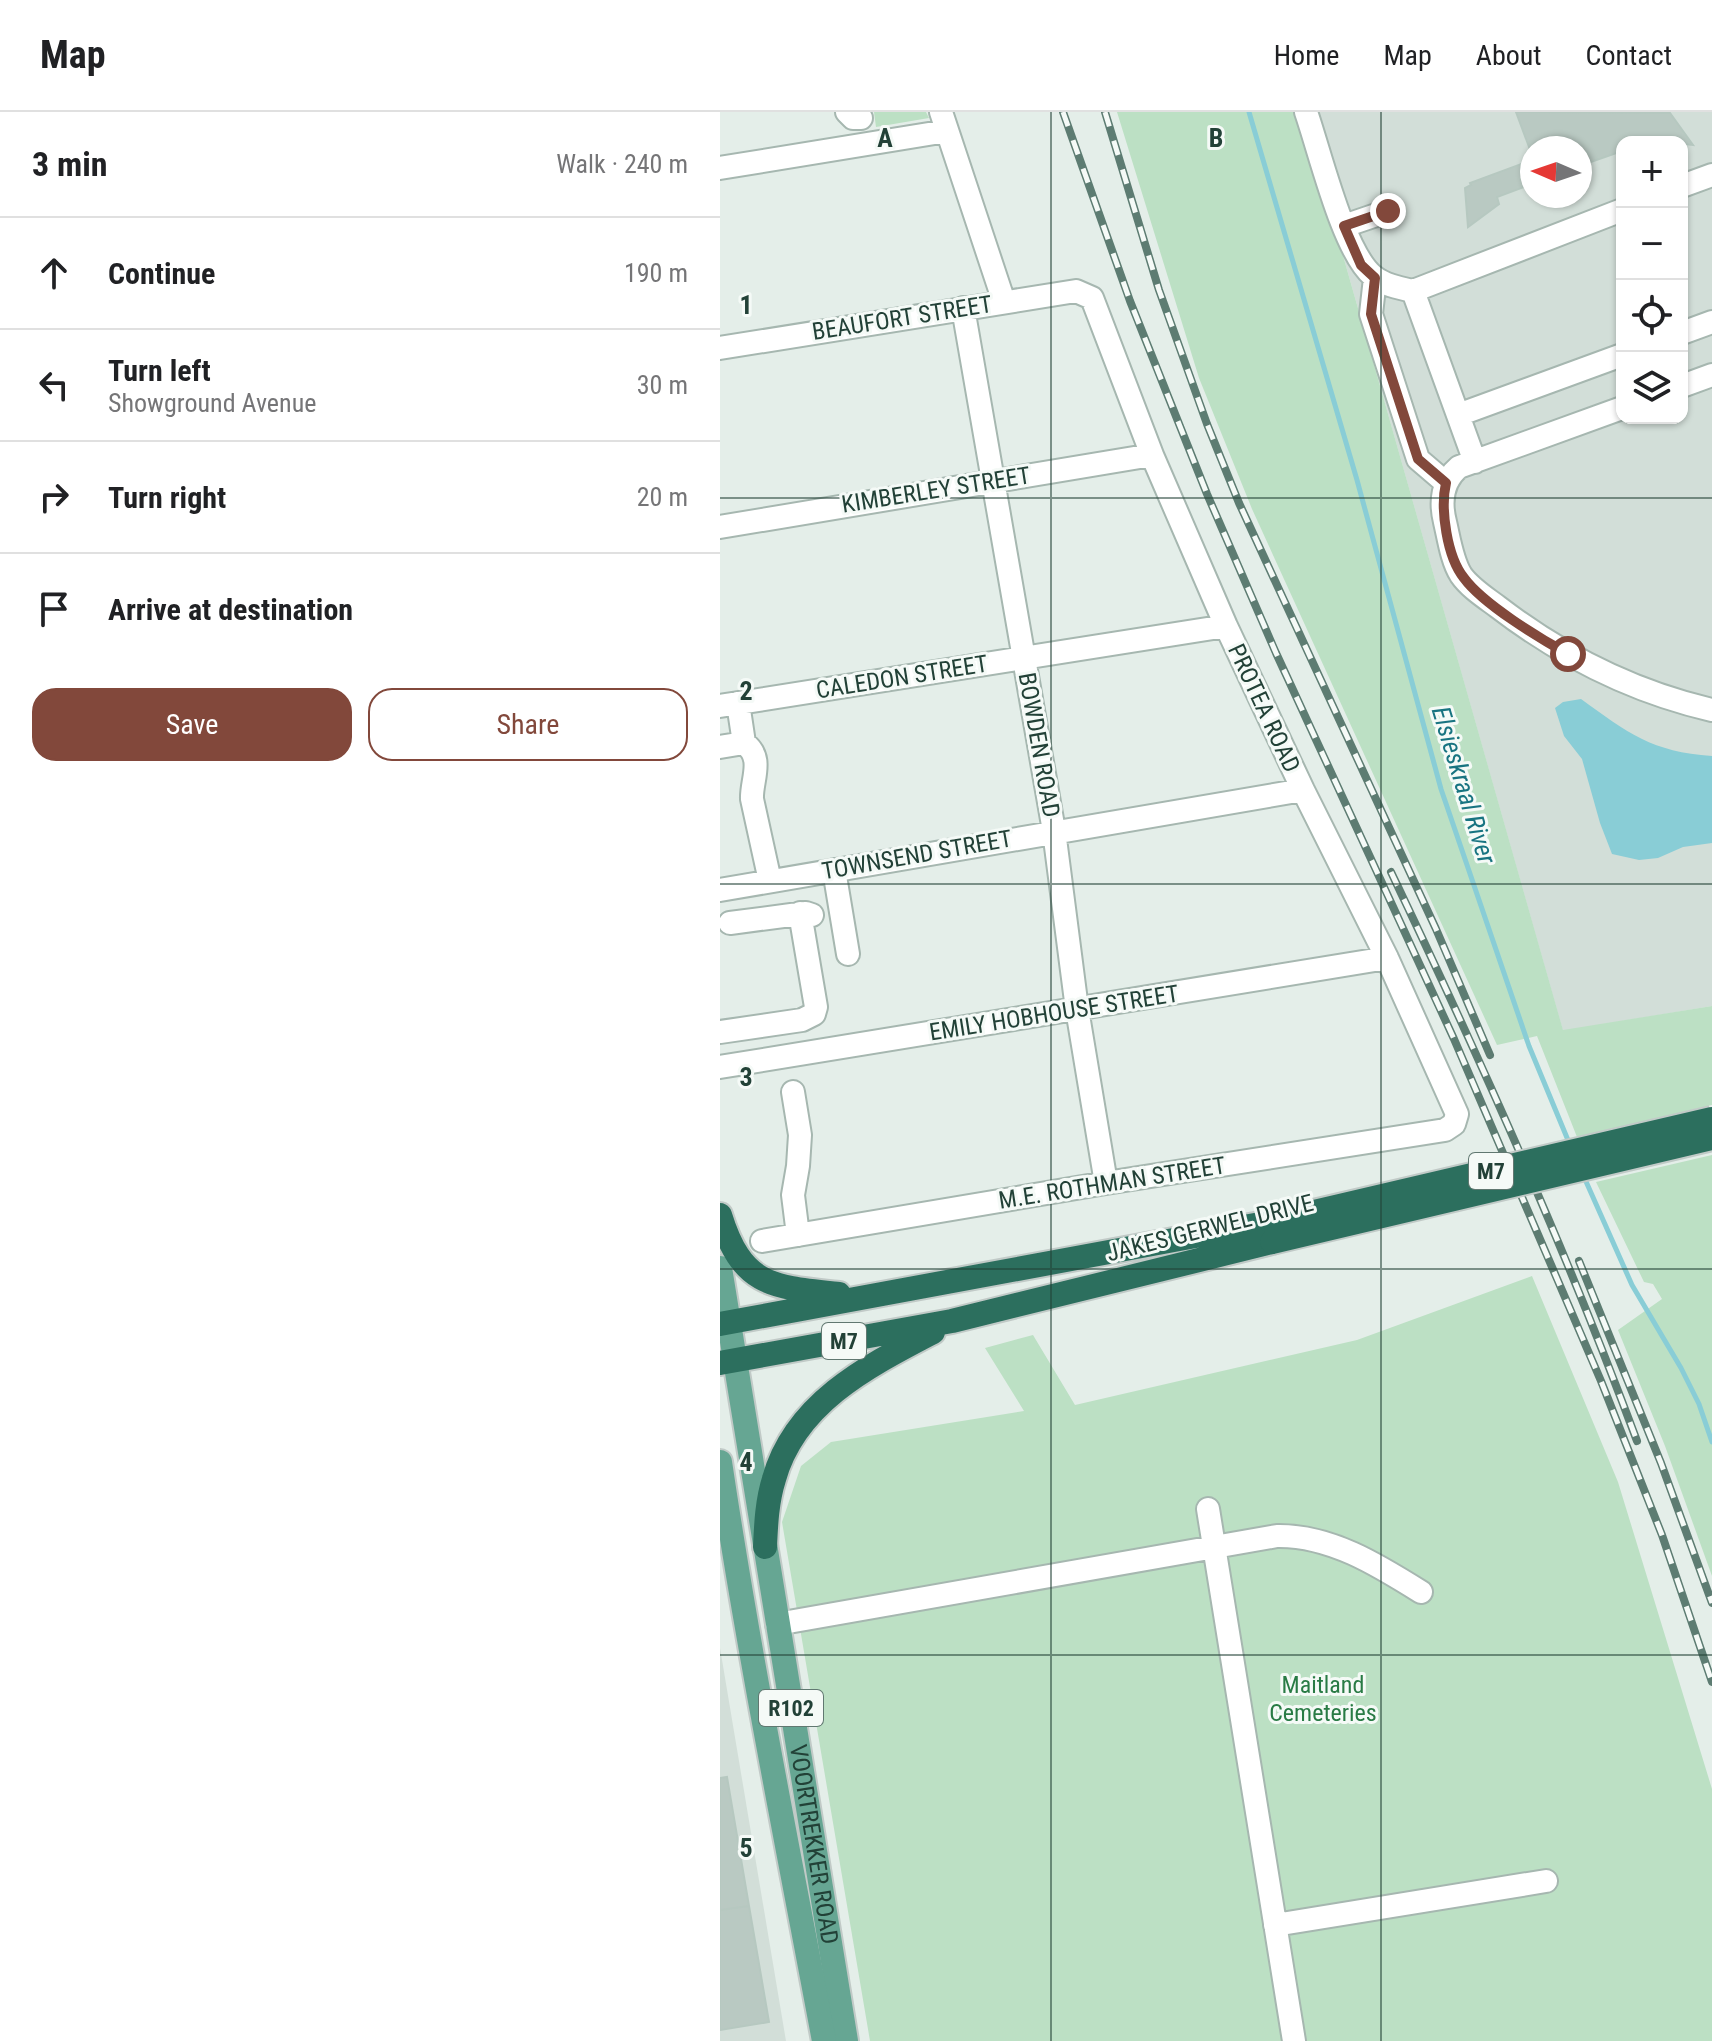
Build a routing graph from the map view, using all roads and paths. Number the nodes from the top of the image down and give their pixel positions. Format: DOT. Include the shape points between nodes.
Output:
graph roads {
  1 [pos="1306,112"];
  2 [pos="944,121"];
  3 [pos="720,168"];
  4 [pos="1712,175"];
  5 [pos="1688,184"];
  6 [pos="1388,211"];
  7 [pos="1616,212"];
  8 [pos="1344,226"];
  9 [pos="1375,278"];
  10 [pos="1413,291"];
  11 [pos="1083,292"];
  12 [pos="1004,302"];
  13 [pos="963,308"];
  14 [pos="1712,322"];
  15 [pos="1688,331"];
  16 [pos="720,348"];
  17 [pos="1616,357"];
  18 [pos="1712,375"];
  19 [pos="1688,384"];
  20 [pos="1616,410"];
  21 [pos="1458,415"];
  22 [pos="1152,455"];
  23 [pos="1475,462"];
  24 [pos="993,480"];
  25 [pos="1446,483"];
  26 [pos="720,527"];
  27 [pos="1226,626"];
  28 [pos="1024,658"];
  29 [pos="729,704"];
  30 [pos="1712,710"];
  31 [pos="744,743"];
  32 [pos="720,747"];
  33 [pos="1303,790"];
  34 [pos="1054,831"];
  35 [pos="834,870"];
  36 [pos="762,882"];
  37 [pos="720,890"];
  38 [pos="800,913"];
  39 [pos="761,919"];
  40 [pos="730,923"];
  41 [pos="848,954"];
  42 [pos="1387,958"];
  43 [pos="824,978"];
  44 [pos="1077,1009"];
  45 [pos="720,1032"];
  46 [pos="720,1067"];
  47 [pos="793,1092"];
  48 [pos="1456,1119"];
  49 [pos="1712,1119"];
  50 [pos="1712,1138"];
  51 [pos="1106,1183"];
  52 [pos="720,1215"];
  53 [pos="1271,1232"];
  54 [pos="798,1235"];
  55 [pos="762,1241"];
  56 [pos="720,1268"];
  57 [pos="866,1297"];
  58 [pos="952,1321"];
  59 [pos="724,1324"];
  60 [pos="728,1361"];
  61 [pos="720,1462"];
  62 [pos="1208,1509"];
  63 [pos="765,1547"];
  64 [pos="1215,1549"];
  65 [pos="1421,1592"];
  66 [pos="777,1624"];
  67 [pos="1546,1881"];
  68 [pos="1275,1925"];
  69 [pos="824,2041"];
  70 [pos="846,2041"];
  71 [pos="1294,2041"];
  1 -- 8 [label="street"];
  2 -- 3 [label="street"];
  2 -- 12 [label="street"];
  4 -- 5 [label="street"];
  6 -- 8 [label="street"];
  7 -- 10 [label="street"];
  8 -- 9 [label="street" via="1361,265"];
  9 -- 10 [label="street"];
  9 -- 25 [label="street" via="1371,314 1418,459"];
  10 -- 21 [label="street"];
  11 -- 12 [label="street, BEAUFORT STREET"];
  11 -- 22 [label="street, PROTEA ROAD" via="1096,303"];
  12 -- 13 [label="street, BEAUFORT STREET"];
  13 -- 16 [label="street, BEAUFORT STREET"];
  13 -- 24 [label="street, BOWDEN ROAD"];
  14 -- 15 [label="street"];
  17 -- 21 [label="street"];
  18 -- 19 [label="street"];
  20 -- 23 [label="street"];
  21 -- 23 [label="street"];
  22 -- 24 [label="street, KIMBERLEY STREET"];
  22 -- 27 [label="street, PROTEA ROAD"];
  23 -- 25 [label="street" via="1459,467"];
  24 -- 26 [label="street, KIMBERLEY STREET"];
  24 -- 28 [label="street, BOWDEN ROAD"];
  25 -- 30 [label="street" via="1445,522 1456,563 1468,583 1568,654 1658,695"];
  27 -- 28 [label="street, CALEDON STREET"];
  27 -- 33 [label="street, PROTEA ROAD"];
  28 -- 29 [label="street, CALEDON STREET"];
  28 -- 34 [label="street, BOWDEN ROAD"];
  29 -- 31 [label="street"];
  31 -- 32 [label="street"];
  31 -- 36 [label="street" via="751,748 757,770 752,799"];
  33 -- 34 [label="street, TOWNSEND STREET"];
  33 -- 42 [label="street, PROTEA ROAD"];
  34 -- 35 [label="street, TOWNSEND STREET"];
  34 -- 44 [label="street, BOWDEN ROAD"];
  35 -- 36 [label="street, TOWNSEND STREET"];
  35 -- 41 [label="street"];
  36 -- 37 [label="street, TOWNSEND STREET"];
  36 -- 39 [label="street"];
  38 -- 39 [label="street"];
  38 -- 43 [label="street" via="814,917"];
  38 -- 45 [label="street" via="814,1014"];
  39 -- 40 [label="street"];
  42 -- 44 [label="street, EMILY HOBHOUSE STREET"];
  42 -- 48 [label="street, PROTEA ROAD" via="1456,1108"];
  44 -- 46 [label="street, EMILY HOBHOUSE STREET"];
  44 -- 51 [label="street, BOWDEN ROAD"];
  47 -- 54 [label="street" via="800,1135 793,1195"];
  48 -- 51 [label="street, M.E. ROTHMAN STREET" via="1445,1130"];
  49 -- 53 [label="highway, JAKES GERWEL DRIVE / M7, bridge"];
  50 -- 53 [label="highway, JAKES GERWEL DRIVE / M7, bridge"];
  51 -- 54 [label="street, M.E. ROTHMAN STREET"];
  52 -- 57 [label="highway" via="736,1254 754,1274 794,1289"];
  53 -- 57 [label="highway, JAKES GERWEL DRIVE / M7"];
  53 -- 58 [label="highway, JAKES GERWEL DRIVE / M7"];
  54 -- 55 [label="street, M.E. ROTHMAN STREET"];
  56 -- 59 [label="main road, VOORTREKKER ROAD / R102"];
  57 -- 59 [label="highway, JAKES GERWEL DRIVE / M7"];
  58 -- 60 [label="highway, JAKES GERWEL DRIVE / M7"];
  58 -- 63 [label="highway" via="850,1379 805,1420 776,1472"];
  59 -- 60 [label="main road, VOORTREKKER ROAD / R102"];
  60 -- 63 [label="main road, VOORTREKKER ROAD / R102"];
  61 -- 69 [label="main road, VOORTREKKER ROAD / R102" via="757,1693"];
  62 -- 64 [label="street"];
  63 -- 66 [label="main road, VOORTREKKER ROAD / R102"];
  64 -- 65 [label="street" via="1277,1536 1313,1539 1363,1559"];
  64 -- 66 [label="street"];
  64 -- 68 [label="street"];
  66 -- 70 [label="main road, VOORTREKKER ROAD / R102"];
  67 -- 68 [label="street"];
  68 -- 71 [label="street"];
}
